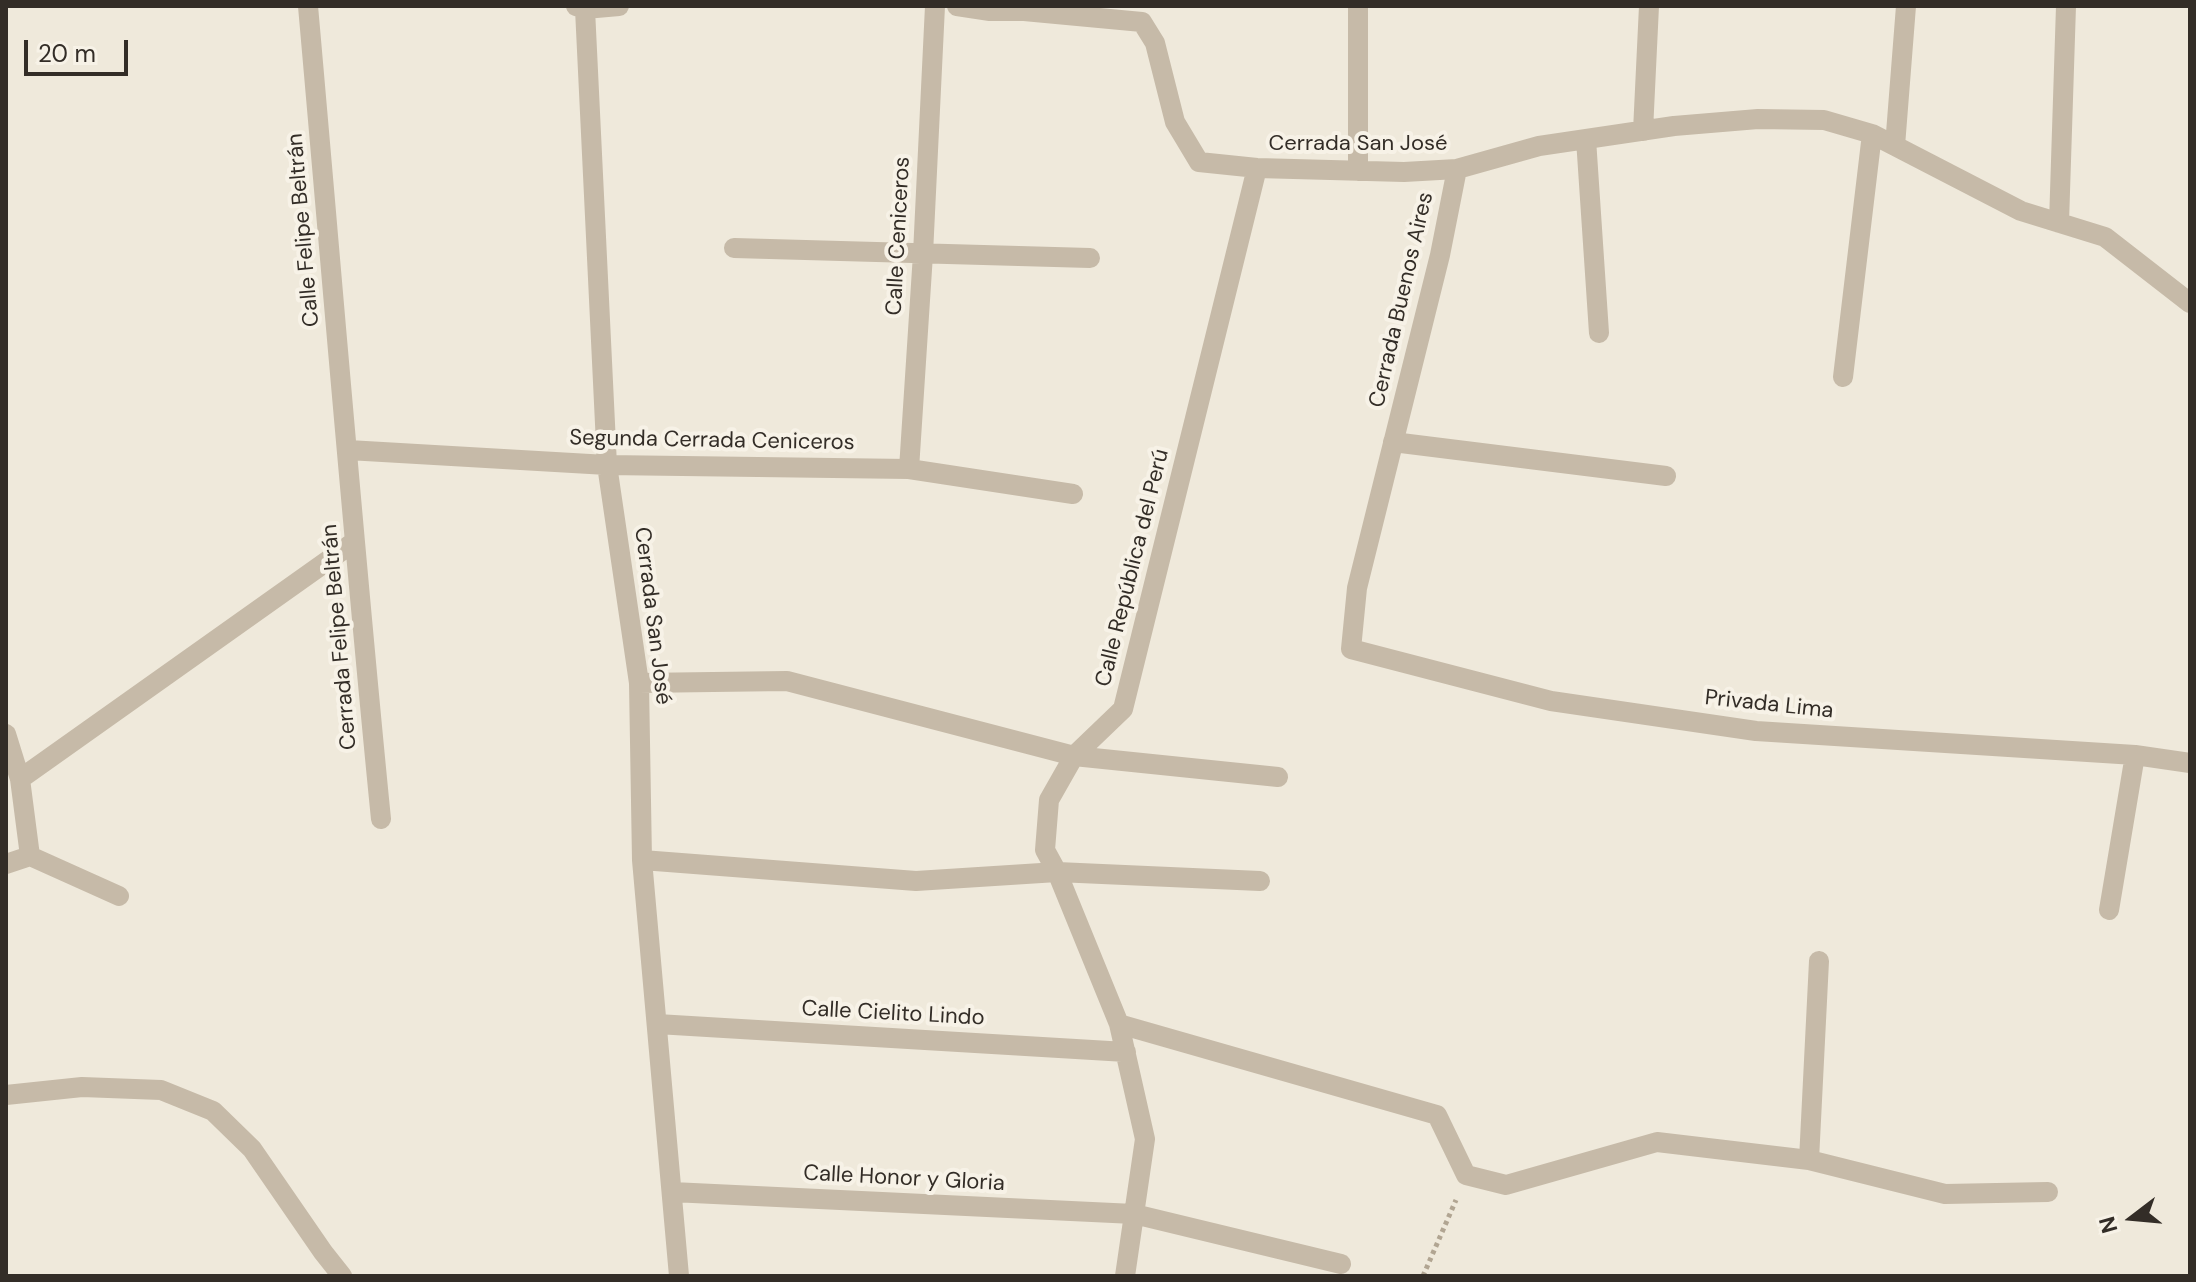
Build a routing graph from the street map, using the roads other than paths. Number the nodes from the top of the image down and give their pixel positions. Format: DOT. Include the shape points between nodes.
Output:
graph roads {
  1 [pos="308,6"];
  2 [pos="619,6"];
  3 [pos="935,6"];
  4 [pos="957,6"];
  5 [pos="1358,6"];
  6 [pos="1649,6"];
  7 [pos="1906,6"];
  8 [pos="2066,6"];
  9 [pos="580,8"];
  10 [pos="1643,131"];
  11 [pos="1872,134"];
  12 [pos="1586,139"];
  13 [pos="1895,146"];
  14 [pos="1257,168"];
  15 [pos="1457,169"];
  16 [pos="1358,171"];
  17 [pos="2059,223"];
  18 [pos="734,248"];
  19 [pos="923,254"];
  20 [pos="1090,258"];
  21 [pos="2190,303"];
  22 [pos="1599,333"];
  23 [pos="1843,377"];
  24 [pos="1393,442"];
  25 [pos="348,450"];
  26 [pos="607,465"];
  27 [pos="909,469"];
  28 [pos="1666,476"];
  29 [pos="1073,494"];
  30 [pos="354,542"];
  31 [pos="1351,649"];
  32 [pos="639,683"];
  33 [pos="6,734"];
  34 [pos="2135,755"];
  35 [pos="1074,756"];
  36 [pos="2190,763"];
  37 [pos="1278,777"];
  38 [pos="20,779"];
  39 [pos="381,819"];
  40 [pos="30,856"];
  41 [pos="642,860"];
  42 [pos="6,864"];
  43 [pos="1057,872"];
  44 [pos="1260,881"];
  45 [pos="119,896"];
  46 [pos="2109,910"];
  47 [pos="1819,961"];
  48 [pos="657,1024"];
  49 [pos="1119,1024"];
  50 [pos="1126,1052"];
  51 [pos="6,1095"];
  52 [pos="1809,1160"];
  53 [pos="672,1192"];
  54 [pos="2048,1192"];
  55 [pos="1134,1214"];
  56 [pos="1341,1264"];
  57 [pos="342,1276"];
  58 [pos="679,1276"];
  59 [pos="1125,1276"];
  1 -- 25 [label="street, Calle Felipe Beltrán"];
  2 -- 9 [label="street, Cerrada San José"];
  3 -- 19 [label="street, Calle Ceniceros"];
  4 -- 14 [label="street, Cerrada San José" via="1142,22 1155,43 1175,122 1199,162"];
  5 -- 16 [label="street"];
  6 -- 10 [label="street"];
  7 -- 13 [label="street"];
  8 -- 17 [label="street"];
  9 -- 26 [label="street, Cerrada San José"];
  10 -- 11 [label="street, Cerrada San José" via="1758,119 1824,120"];
  10 -- 12 [label="street, Cerrada San José"];
  11 -- 13 [label="street, Cerrada San José"];
  11 -- 23 [label="street"];
  12 -- 15 [label="street, Cerrada San José"];
  12 -- 22 [label="street"];
  13 -- 17 [label="street, Cerrada San José" via="2021,211"];
  14 -- 16 [label="street, Cerrada San José"];
  14 -- 35 [label="street, Calle República del Perú" via="1123,709"];
  15 -- 16 [label="street, Cerrada San José"];
  15 -- 24 [label="street, Cerrada Buenos Aires"];
  17 -- 21 [label="street, Cerrada San José" via="2105,237"];
  18 -- 19 [label="street"];
  19 -- 20 [label="street"];
  19 -- 27 [label="street, Calle Ceniceros"];
  24 -- 28 [label="street, Cerrada Buenos Aires"];
  24 -- 31 [label="street, Cerrada Buenos Aires" via="1357,588"];
  25 -- 26 [label="street, Segunda Cerrada Ceniceros"];
  25 -- 30 [label="street, Cerrada Felipe Beltrán"];
  26 -- 27 [label="street, Segunda Cerrada Ceniceros"];
  26 -- 32 [label="street, Cerrada San José"];
  27 -- 29 [label="street, Segunda Cerrada Ceniceros"];
  30 -- 38 [label="street"];
  30 -- 39 [label="street, Cerrada Felipe Beltrán"];
  31 -- 34 [label="street, Privada Lima" via="1551,701 1756,731"];
  32 -- 35 [label="street" via="787,681"];
  32 -- 41 [label="street, Cerrada San José"];
  33 -- 38 [label="street"];
  34 -- 36 [label="street, Privada Lima"];
  34 -- 46 [label="street"];
  35 -- 37 [label="street"];
  35 -- 43 [label="street, Calle República del Perú" via="1049,800 1045,850"];
  38 -- 40 [label="street"];
  40 -- 42 [label="street"];
  40 -- 45 [label="street"];
  41 -- 43 [label="street" via="916,881"];
  41 -- 48 [label="street, Cerrada San José"];
  43 -- 44 [label="street"];
  43 -- 49 [label="street, Calle República del Perú"];
  47 -- 52 [label="street"];
  48 -- 50 [label="street, Calle Cielito Lindo"];
  48 -- 53 [label="street, Cerrada San José"];
  49 -- 50 [label="street, Calle República del Perú"];
  49 -- 52 [label="street" via="1437,1115 1466,1175 1506,1185 1657,1142"];
  50 -- 55 [label="street, Calle República del Perú" via="1145,1139"];
  51 -- 57 [label="street" via="82,1087 161,1090 213,1111 252,1149"];
  52 -- 54 [label="street" via="1945,1194"];
  53 -- 55 [label="street, Calle Honor y Gloria"];
  53 -- 58 [label="street, Cerrada San José"];
  55 -- 56 [label="street, Calle Honor y Gloria"];
  55 -- 59 [label="street, Calle República del Perú"];
}
